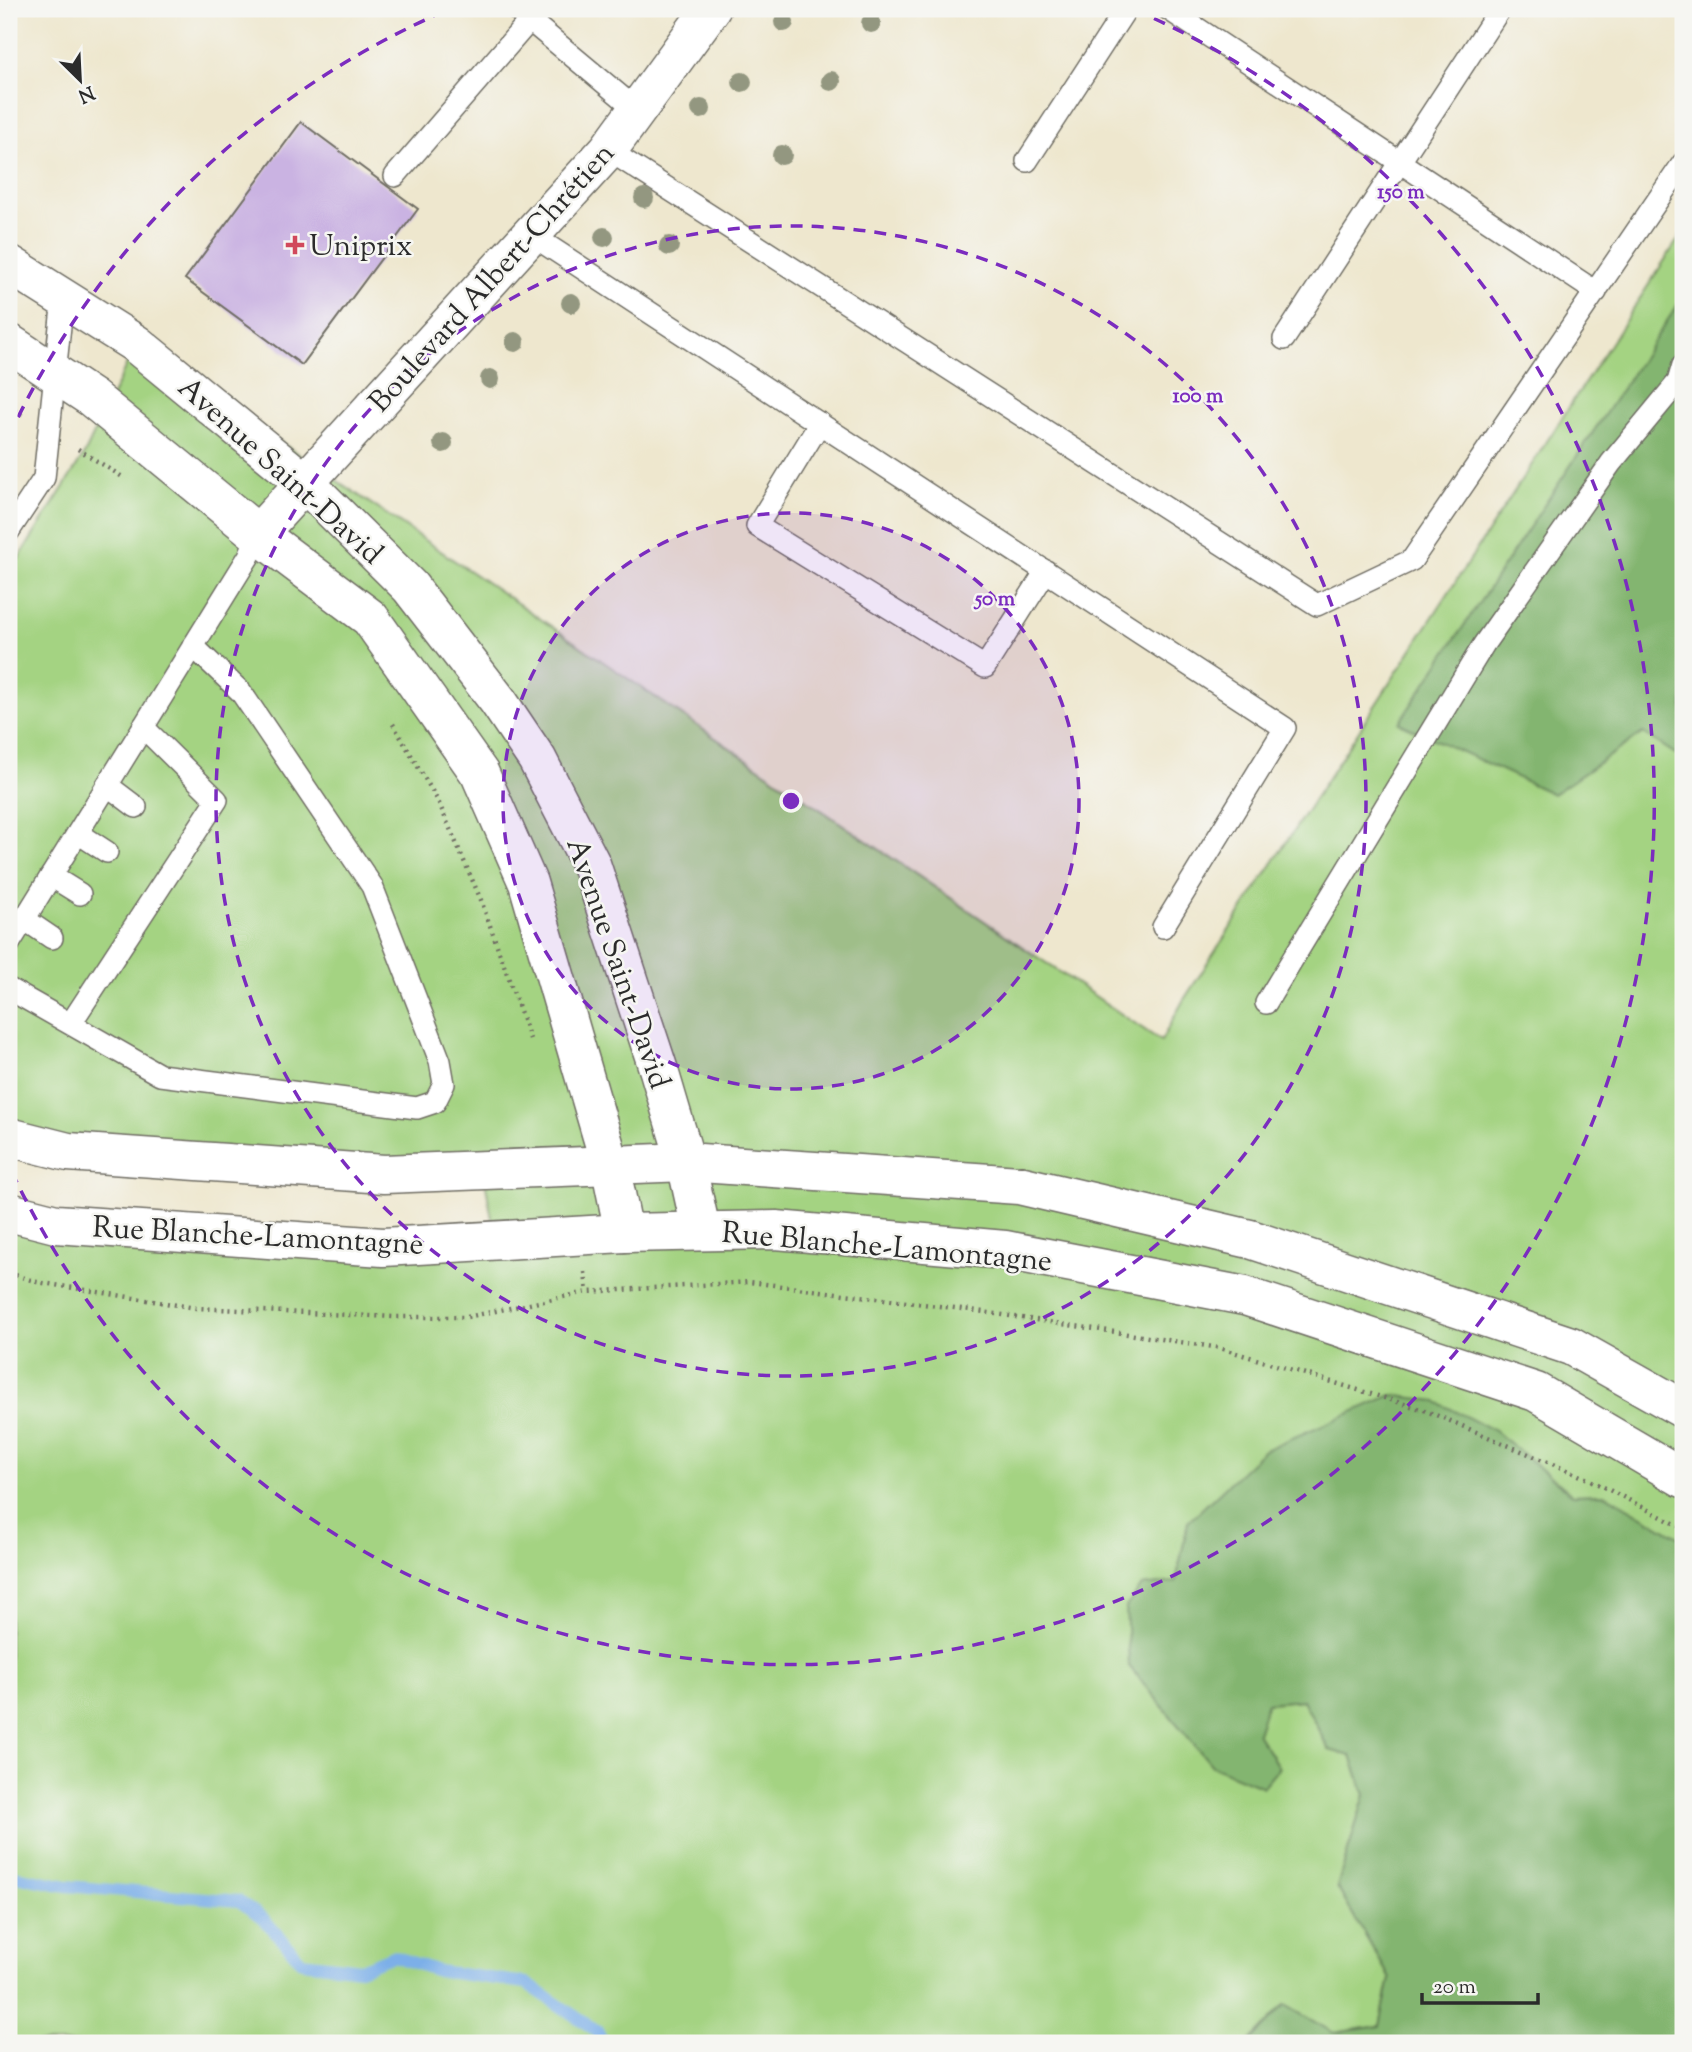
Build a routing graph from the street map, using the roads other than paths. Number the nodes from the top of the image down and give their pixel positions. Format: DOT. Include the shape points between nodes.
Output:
graph roads {
  1 [pos="1126,9"];
  2 [pos="1168,9"];
  3 [pos="1500,9"];
  4 [pos="703,12"];
  5 [pos="523,15"];
  6 [pos="637,110"];
  7 [pos="608,150"];
  8 [pos="1027,161"];
  9 [pos="1400,162"];
  10 [pos="1683,163"];
  11 [pos="395,176"];
  12 [pos="533,236"];
  13 [pos="9,264"];
  14 [pos="1596,292"];
  15 [pos="63,298"];
  16 [pos="1284,339"];
  17 [pos="9,343"];
  18 [pos="1683,365"];
  19 [pos="56,377"];
  20 [pos="820,424"];
  21 [pos="304,482"];
  22 [pos="9,531"];
  23 [pos="258,534"];
  24 [pos="1046,571"];
  25 [pos="193,646"];
  26 [pos="143,727"];
  27 [pos="107,785"];
  28 [pos="136,807"];
  29 [pos="78,833"];
  30 [pos="107,852"];
  31 [pos="51,876"];
  32 [pos="80,894"];
  33 [pos="24,919"];
  34 [pos="1163,927"];
  35 [pos="52,938"];
  36 [pos="9,944"];
  37 [pos="9,989"];
  38 [pos="1266,1003"];
  39 [pos="71,1023"];
  40 [pos="9,1137"];
  41 [pos="686,1162"];
  42 [pos="610,1164"];
  43 [pos="9,1212"];
  44 [pos="701,1230"];
  45 [pos="624,1233"];
  46 [pos="1683,1409"];
  47 [pos="1683,1478"];
  1 -- 8 [label="lane"];
  2 -- 9 [label="lane"];
  3 -- 9 [label="lane"];
  4 -- 6 [label="street, Boulevard Albert-Chrétien"];
  5 -- 6 [label="lane"];
  5 -- 11 [label="lane"];
  6 -- 7 [label="street, Boulevard Albert-Chrétien"];
  7 -- 12 [label="street, Boulevard Albert-Chrétien"];
  7 -- 14 [label="lane" via="1317,605 1412,561"];
  9 -- 14 [label="lane"];
  9 -- 16 [label="lane"];
  10 -- 14 [label="lane"];
  12 -- 20 [label="lane"];
  12 -- 21 [label="street, Boulevard Albert-Chrétien"];
  13 -- 15 [label="street, Avenue Saint-David"];
  15 -- 19 [label="lane"];
  15 -- 21 [label="street, Avenue Saint-David" via="136,344"];
  17 -- 19 [label="street, Avenue Saint-David"];
  18 -- 38 [label="lane" via="1678,382 1611,463 1484,645"];
  19 -- 22 [label="lane" via="44,478"];
  19 -- 23 [label="street, Avenue Saint-David" via="92,398"];
  20 -- 24 [label="lane"];
  20 -- 24 [label="lane" via="757,526 985,667"];
  21 -- 23 [label="street, Boulevard Albert-Chrétien"];
  21 -- 41 [label="street, Avenue Saint-David" via="410,587 537,759 590,864"];
  23 -- 25 [label="lane"];
  23 -- 42 [label="street, Avenue Saint-David" via="370,618 480,774 528,883"];
  24 -- 34 [label="lane" via="1285,728"];
  25 -- 26 [label="lane"];
  25 -- 39 [label="lane" via="241,692 372,886 440,1061 444,1084 435,1102 417,1108 160,1076"];
  26 -- 27 [label="lane"];
  26 -- 39 [label="lane" via="217,800 180,841 96,968"];
  27 -- 28 [label="lane"];
  27 -- 29 [label="lane"];
  29 -- 30 [label="lane"];
  29 -- 31 [label="lane"];
  31 -- 32 [label="lane"];
  31 -- 33 [label="lane"];
  33 -- 35 [label="lane"];
  33 -- 36 [label="lane"];
  37 -- 39 [label="lane"];
  40 -- 42 [label="street" via="68,1152 384,1174"];
  41 -- 42 [label="street"];
  41 -- 44 [label="street, Avenue Saint-David"];
  41 -- 46 [label="street" via="1019,1185 1250,1239 1571,1346"];
  42 -- 45 [label="street, Avenue Saint-David"];
  43 -- 45 [label="street, Rue Blanche-Lamontagne" via="56,1224 383,1247"];
  44 -- 45 [label="street, Rue Blanche-Lamontagne"];
  44 -- 47 [label="street, Rue Blanche-Lamontagne" via="776,1230 1005,1250 1245,1296 1536,1392"];
}
